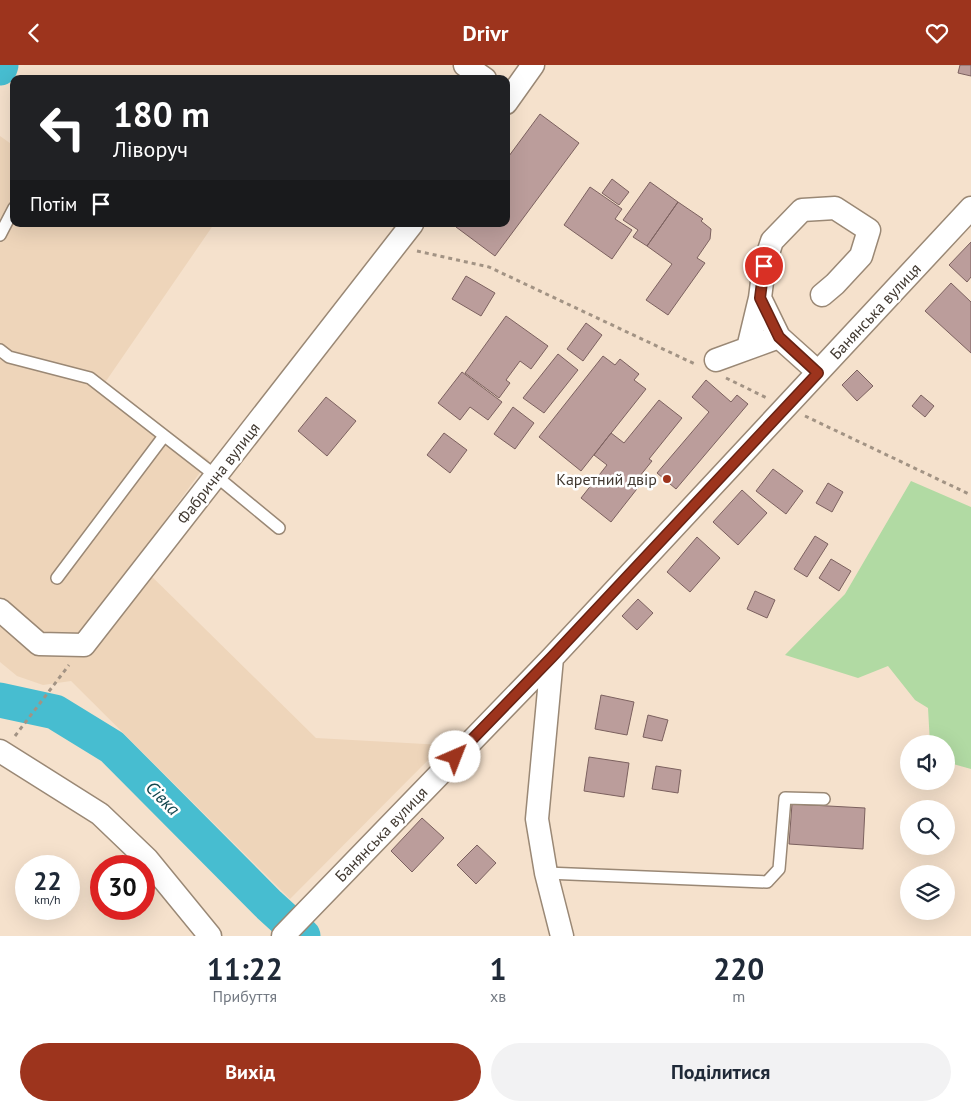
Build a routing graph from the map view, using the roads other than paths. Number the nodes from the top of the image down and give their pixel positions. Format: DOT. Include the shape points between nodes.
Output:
graph roads {
  1 [pos="466,65"];
  2 [pos="534,65"];
  3 [pos="479,75"];
  4 [pos="510,95"];
  5 [pos="971,208"];
  6 [pos="10,215"];
  7 [pos="410,227"];
  8 [pos="0,235"];
  9 [pos="822,295"];
  10 [pos="760,298"];
  11 [pos="779,337"];
  12 [pos="748,348"];
  13 [pos="0,350"];
  14 [pos="715,369"];
  15 [pos="818,373"];
  16 [pos="164,437"];
  17 [pos="216,476"];
  18 [pos="279,528"];
  19 [pos="57,578"];
  20 [pos="0,610"];
  21 [pos="552,657"];
  22 [pos="1,753"];
  23 [pos="824,799"];
  24 [pos="546,873"];
  25 [pos="210,936"];
  26 [pos="283,936"];
  27 [pos="562,936"];
  1 -- 3 [label="street"];
  2 -- 4 [label="street"];
  5 -- 15 [label="street, Банянська вулиця"];
  6 -- 8 [label="lane"];
  7 -- 17 [label="street, Фабрична вулиця"];
  9 -- 10 [label="street" via="861,256 869,230 834,208 802,210 772,241 764,266"];
  10 -- 11 [label="street"];
  10 -- 12 [label="street"];
  11 -- 12 [label="street"];
  11 -- 15 [label="street"];
  12 -- 14 [label="street"];
  13 -- 16 [label="lane" via="9,357 90,378"];
  15 -- 21 [label="street, Банянська вулиця"];
  16 -- 17 [label="lane"];
  16 -- 19 [label="lane"];
  17 -- 18 [label="lane"];
  17 -- 20 [label="street, Фабрична вулиця" via="84,645 39,644"];
  21 -- 24 [label="street" via="537,819"];
  21 -- 26 [label="street, Банянська вулиця"];
  22 -- 25 [label="street" via="100,814 147,859"];
  23 -- 24 [label="lane" via="785,798 779,869 767,882"];
  24 -- 27 [label="street"];
}
